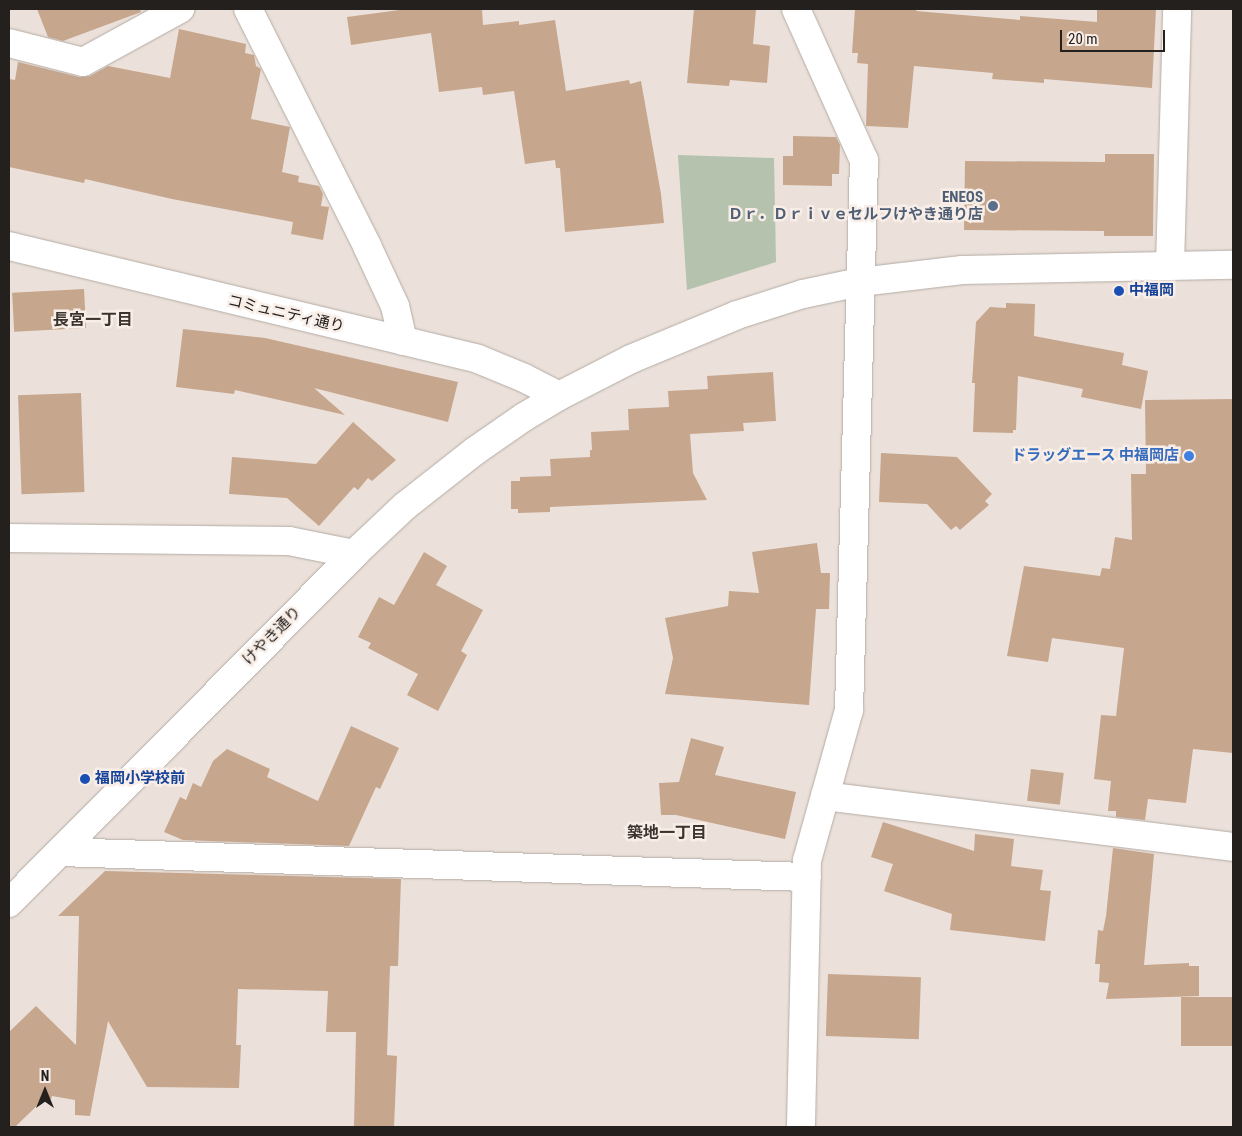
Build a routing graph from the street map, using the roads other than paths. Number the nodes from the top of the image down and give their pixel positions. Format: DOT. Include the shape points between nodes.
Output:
graph roads {
  1 [pos="180,9"];
  2 [pos="248,9"];
  3 [pos="796,9"];
  4 [pos="1177,9"];
  5 [pos="9,43"];
  6 [pos="9,246"];
  7 [pos="1233,265"];
  8 [pos="1170,266"];
  9 [pos="860,282"];
  10 [pos="403,341"];
  11 [pos="558,396"];
  12 [pos="9,538"];
  13 [pos="354,554"];
  14 [pos="825,796"];
  15 [pos="1233,847"];
  16 [pos="60,852"];
  17 [pos="807,877"];
  18 [pos="9,903"];
  19 [pos="801,1127"];
  1 -- 5 [label="street" via="82,62"];
  2 -- 10 [label="street" via="395,306"];
  3 -- 9 [label="street" via="864,160"];
  4 -- 8 [label="street"];
  6 -- 10 [label="street, コミュニティ通り"];
  7 -- 8 [label="street, けやき通り"];
  8 -- 9 [label="street, けやき通り" via="962,270"];
  9 -- 11 [label="street, けやき通り" via="803,294 737,315 631,360"];
  9 -- 14 [label="street" via="849,710"];
  10 -- 11 [label="street, コミュニティ通り" via="478,360"];
  11 -- 13 [label="street, けやき通り" via="474,451 405,506"];
  12 -- 13 [label="street" via="289,541"];
  13 -- 16 [label="street, けやき通り"];
  14 -- 15 [label="street"];
  14 -- 17 [label="street" via="807,860"];
  16 -- 17 [label="street"];
  16 -- 18 [label="street, けやき通り"];
  17 -- 19 [label="street"];
}
